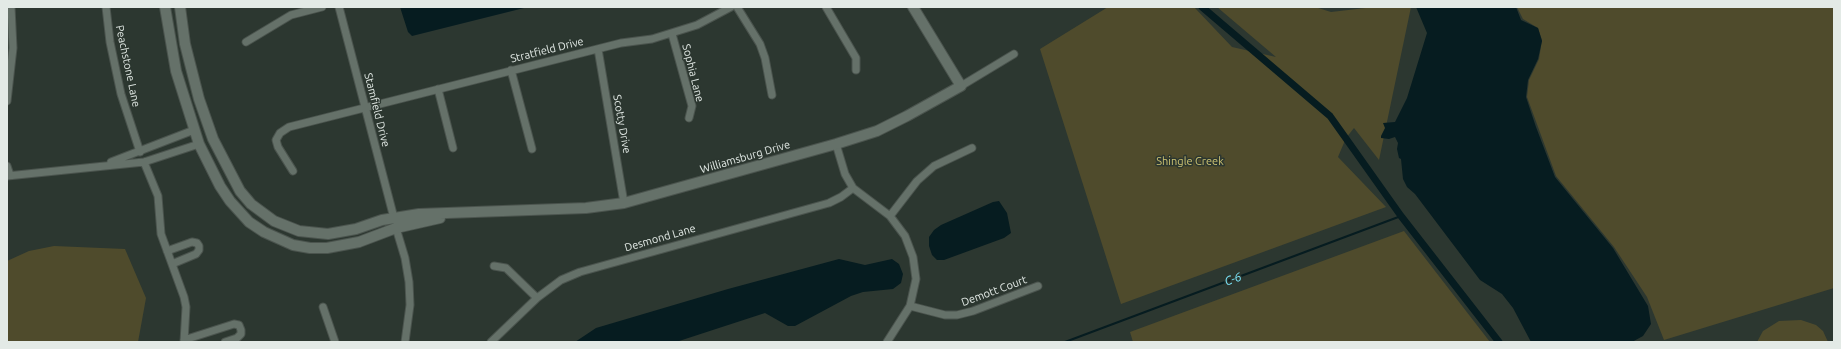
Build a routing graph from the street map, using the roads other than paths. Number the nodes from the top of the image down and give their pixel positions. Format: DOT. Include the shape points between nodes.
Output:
graph roads {
  1 [pos="10,7"];
  2 [pos="106,7"];
  3 [pos="165,7"];
  4 [pos="180,7"];
  5 [pos="322,7"];
  6 [pos="339,7"];
  7 [pos="731,7"];
  8 [pos="737,7"];
  9 [pos="826,7"];
  10 [pos="913,7"];
  11 [pos="672,34"];
  12 [pos="246,42"];
  13 [pos="598,49"];
  14 [pos="1014,54"];
  15 [pos="511,70"];
  16 [pos="856,70"];
  17 [pos="961,86"];
  18 [pos="438,89"];
  19 [pos="772,95"];
  20 [pos="7,101"];
  21 [pos="365,107"];
  22 [pos="689,118"];
  23 [pos="194,130"];
  24 [pos="199,144"];
  25 [pos="836,144"];
  26 [pos="453,148"];
  27 [pos="972,148"];
  28 [pos="532,149"];
  29 [pos="140,152"];
  30 [pos="144,162"];
  31 [pos="7,166"];
  32 [pos="100,166"];
  33 [pos="293,172"];
  34 [pos="8,176"];
  35 [pos="853,188"];
  36 [pos="624,203"];
  37 [pos="890,216"];
  38 [pos="395,223"];
  39 [pos="167,251"];
  40 [pos="172,264"];
  41 [pos="494,266"];
  42 [pos="1038,286"];
  43 [pos="537,298"];
  44 [pos="910,306"];
  45 [pos="323,307"];
  46 [pos="184,341"];
  47 [pos="225,342"];
  48 [pos="335,342"];
  49 [pos="405,342"];
  50 [pos="491,342"];
  51 [pos="887,342"];
  1 -- 20 [label="street" via="13,48"];
  2 -- 29 [label="street, Peachstone Lane" via="110,42 121,94"];
  3 -- 23 [label="street" via="176,71"];
  4 -- 38 [label="street" via="192,74 208,125 231,177 251,204 274,222 314,234"];
  5 -- 12 [label="street" via="291,15"];
  6 -- 21 [label="street, Stamfield Drive"];
  7 -- 11 [label="street, Stratfield Drive" via="697,25"];
  8 -- 19 [label="street" via="760,44"];
  9 -- 16 [label="street" via="856,58"];
  10 -- 17 [label="street"];
  11 -- 13 [label="street, Stratfield Drive"];
  11 -- 22 [label="street, Sophia Lane" via="692,106"];
  13 -- 15 [label="street, Stratfield Drive"];
  13 -- 36 [label="street, Scotty Drive"];
  14 -- 17 [label="street, Williamsburg Drive"];
  15 -- 18 [label="street, Stratfield Drive"];
  15 -- 28 [label="street"];
  17 -- 25 [label="street, Williamsburg Drive" via="878,131"];
  18 -- 21 [label="street, Stratfield Drive"];
  18 -- 26 [label="street"];
  21 -- 33 [label="street, Stratfield Drive" via="289,127 280,133 276,140 278,147"];
  21 -- 38 [label="street, Stamfield Drive"];
  23 -- 24 [label="street"];
  23 -- 29 [label="street"];
  24 -- 30 [label="street"];
  24 -- 38 [label="street" via="220,186 238,212 259,229 279,240 299,246 327,248 359,242"];
  25 -- 35 [label="street" via="845,174"];
  25 -- 36 [label="street, Williamsburg Drive"];
  27 -- 37 [label="street" via="934,166 918,181"];
  29 -- 32 [label="street"];
  30 -- 32 [label="street"];
  30 -- 39 [label="street" via="158,196 162,234"];
  31 -- 34 [label="street"];
  32 -- 34 [label="street"];
  35 -- 37 [label="street"];
  35 -- 43 [label="street, Desmond Lane" via="829,203 580,272 561,280"];
  36 -- 38 [label="street, Williamsburg Drive" via="586,208 462,214"];
  37 -- 44 [label="street" via="905,236 913,257 916,279"];
  38 -- 49 [label="street, Stamfield Drive" via="409,282 410,305"];
  39 -- 40 [label="street"];
  39 -- 40 [label="street" via="192,242 199,246 196,254"];
  40 -- 46 [label="street" via="186,307"];
  41 -- 43 [label="street" via="506,268"];
  42 -- 44 [label="street, Demott Court" via="957,315 945,315"];
  43 -- 50 [label="street, Desmond Lane"];
  44 -- 51 [label="street"];
  45 -- 48 [label="street"];
  46 -- 47 [label="street" via="234,324 239,325 241,334"];
}
